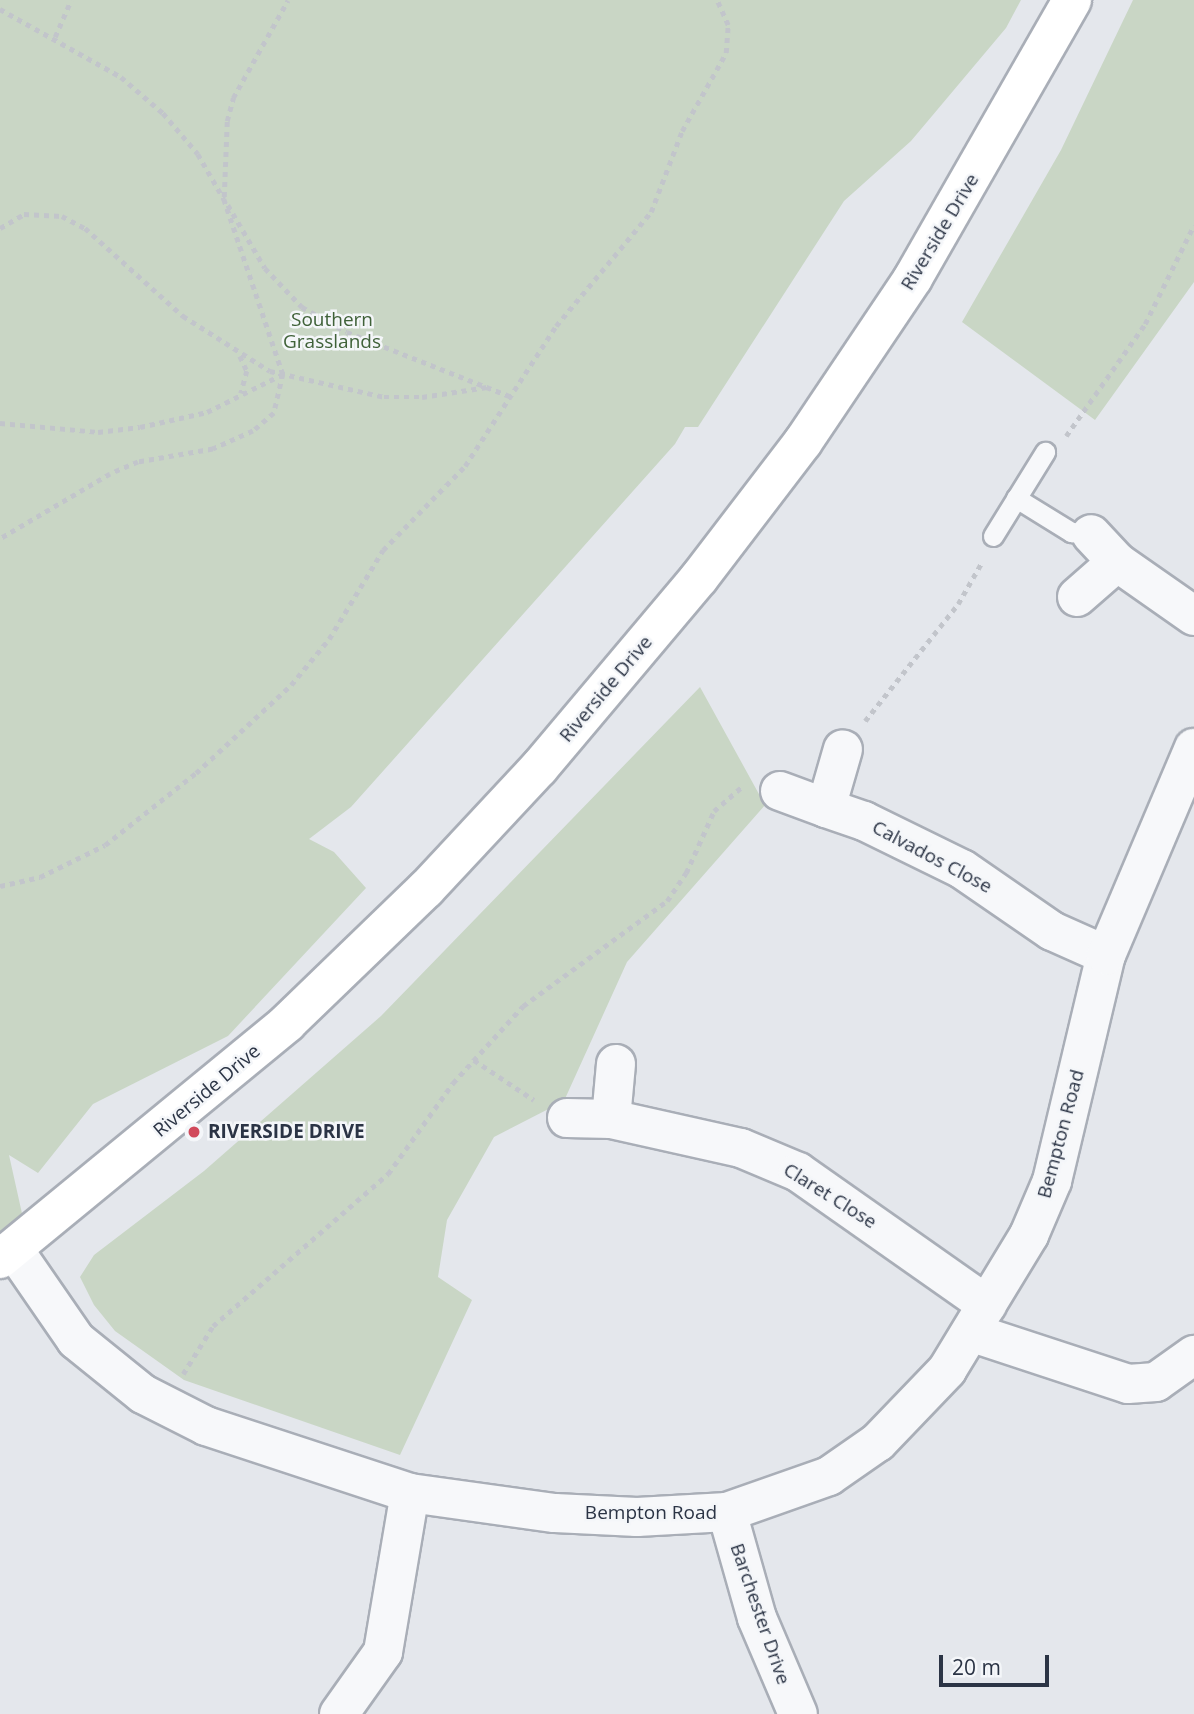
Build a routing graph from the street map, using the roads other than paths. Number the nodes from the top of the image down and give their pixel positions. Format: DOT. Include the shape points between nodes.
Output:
graph roads {
  1 [pos="1072,0"];
  2 [pos="1045,452"];
  3 [pos="1017,498"];
  4 [pos="1091,534"];
  5 [pos="993,536"];
  6 [pos="1117,562"];
  7 [pos="1077,597"];
  8 [pos="1194,616"];
  9 [pos="1194,748"];
  10 [pos="843,749"];
  11 [pos="780,791"];
  12 [pos="826,808"];
  13 [pos="1106,956"];
  14 [pos="616,1064"];
  15 [pos="567,1118"];
  16 [pos="611,1119"];
  17 [pos="7,1255"];
  18 [pos="980,1319"];
  19 [pos="1194,1355"];
  20 [pos="410,1493"];
  21 [pos="727,1513"];
  22 [pos="339,1714"];
  23 [pos="798,1714"];
  1 -- 17 [label="street, Riverside Drive" via="913,278 803,442 699,578 557,747 426,889 287,1023"];
  2 -- 3 [label="lane"];
  3 -- 4 [label="lane" via="1071,532"];
  3 -- 5 [label="lane"];
  4 -- 6 [label="street"];
  6 -- 7 [label="street"];
  6 -- 8 [label="street"];
  9 -- 13 [label="street, Bempton Road"];
  10 -- 12 [label="street"];
  11 -- 12 [label="street, Calvados Close"];
  12 -- 13 [label="street, Calvados Close" via="961,869 1052,931"];
  13 -- 18 [label="street, Bempton Road" via="1052,1181 1029,1235"];
  14 -- 16 [label="street"];
  15 -- 16 [label="street, Claret Close"];
  16 -- 18 [label="street, Claret Close" via="741,1148 799,1172"];
  17 -- 20 [label="street, Bempton Road" via="76,1340 105,1368 166,1406 271,1450"];
  18 -- 19 [label="street, Claret Close" via="1128,1384 1156,1382"];
  18 -- 21 [label="street, Bempton Road" via="921,1401 878,1442 829,1476"];
  20 -- 21 [label="street, Bempton Road" via="555,1513 637,1517"];
  20 -- 22 [label="street" via="383,1653"];
  21 -- 23 [label="street, Barchester Drive" via="757,1618"];
}
